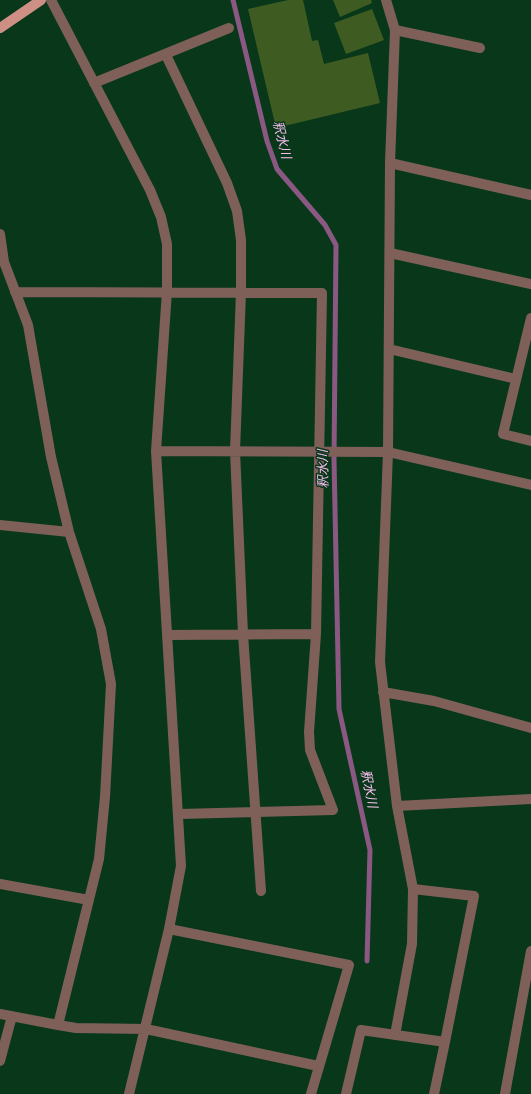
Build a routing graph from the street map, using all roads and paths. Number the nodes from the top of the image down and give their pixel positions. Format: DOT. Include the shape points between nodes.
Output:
graph roads {
  1 [pos="41,0"];
  2 [pos="51,0"];
  3 [pos="386,0"];
  4 [pos="0,28"];
  5 [pos="229,28"];
  6 [pos="395,30"];
  7 [pos="480,48"];
  8 [pos="166,55"];
  9 [pos="94,83"];
  10 [pos="390,163"];
  11 [pos="531,194"];
  12 [pos="0,234"];
  13 [pos="390,253"];
  14 [pos="531,284"];
  15 [pos="15,292"];
  16 [pos="167,292"];
  17 [pos="241,292"];
  18 [pos="531,318"];
  19 [pos="389,349"];
  20 [pos="516,379"];
  21 [pos="531,441"];
  22 [pos="156,451"];
  23 [pos="235,451"];
  24 [pos="320,452"];
  25 [pos="388,452"];
  26 [pos="531,486"];
  27 [pos="0,525"];
  28 [pos="69,532"];
  29 [pos="243,634"];
  30 [pos="316,634"];
  31 [pos="167,635"];
  32 [pos="383,692"];
  33 [pos="531,728"];
  34 [pos="531,799"];
  35 [pos="397,806"];
  36 [pos="255,811"];
  37 [pos="180,814"];
  38 [pos="0,884"];
  39 [pos="413,889"];
  40 [pos="261,891"];
  41 [pos="89,900"];
  42 [pos="169,929"];
  43 [pos="531,951"];
  44 [pos="0,1014"];
  45 [pos="12,1016"];
  46 [pos="58,1025"];
  47 [pos="146,1029"];
  48 [pos="395,1035"];
  49 [pos="445,1042"];
  50 [pos="0,1062"];
  51 [pos="318,1066"];
  52 [pos="129,1094"];
  53 [pos="311,1094"];
  54 [pos="346,1094"];
  55 [pos="434,1094"];
  56 [pos="505,1094"];
  1 -- 4 [label="main road"];
  2 -- 9 [label="street"];
  3 -- 6 [label="street"];
  5 -- 8 [label="street"];
  6 -- 7 [label="street"];
  6 -- 10 [label="street"];
  8 -- 9 [label="street"];
  8 -- 17 [label="street" via="227,183 236,211 241,240"];
  9 -- 16 [label="street" via="150,190 161,217 167,244"];
  10 -- 11 [label="street"];
  10 -- 13 [label="street"];
  12 -- 15 [label="street" via="4,262"];
  13 -- 14 [label="street"];
  13 -- 19 [label="street"];
  15 -- 16 [label="street"];
  15 -- 28 [label="street" via="28,325 44,423"];
  16 -- 17 [label="street"];
  16 -- 22 [label="street"];
  17 -- 23 [label="street"];
  17 -- 24 [label="street" via="322,293"];
  18 -- 20 [label="street"];
  19 -- 20 [label="street"];
  19 -- 25 [label="street"];
  20 -- 21 [label="street" via="503,434"];
  22 -- 23 [label="street"];
  22 -- 31 [label="street"];
  23 -- 24 [label="street"];
  23 -- 29 [label="street"];
  24 -- 25 [label="street"];
  24 -- 30 [label="street"];
  25 -- 26 [label="street"];
  25 -- 32 [label="street" via="380,662"];
  27 -- 28 [label="street"];
  28 -- 41 [label="street" via="101,629 111,684 99,858"];
  29 -- 30 [label="street"];
  29 -- 31 [label="street"];
  29 -- 36 [label="street"];
  30 -- 36 [label="street" via="310,750 333,810"];
  31 -- 37 [label="street"];
  32 -- 33 [label="street" via="434,701"];
  32 -- 35 [label="street"];
  34 -- 35 [label="street"];
  35 -- 39 [label="street"];
  36 -- 37 [label="street"];
  36 -- 40 [label="street"];
  37 -- 42 [label="street" via="181,866"];
  38 -- 41 [label="street"];
  39 -- 48 [label="street" via="412,944"];
  39 -- 49 [label="street" via="474,896"];
  41 -- 46 [label="street"];
  42 -- 47 [label="street"];
  42 -- 51 [label="street" via="349,965"];
  43 -- 56 [label="street"];
  44 -- 45 [label="street"];
  45 -- 46 [label="street"];
  45 -- 50 [label="street"];
  46 -- 47 [label="street" via="76,1028"];
  47 -- 51 [label="street"];
  47 -- 52 [label="street"];
  48 -- 49 [label="street"];
  48 -- 54 [label="street" via="361,1030"];
  49 -- 55 [label="street"];
  51 -- 53 [label="street"];
}
